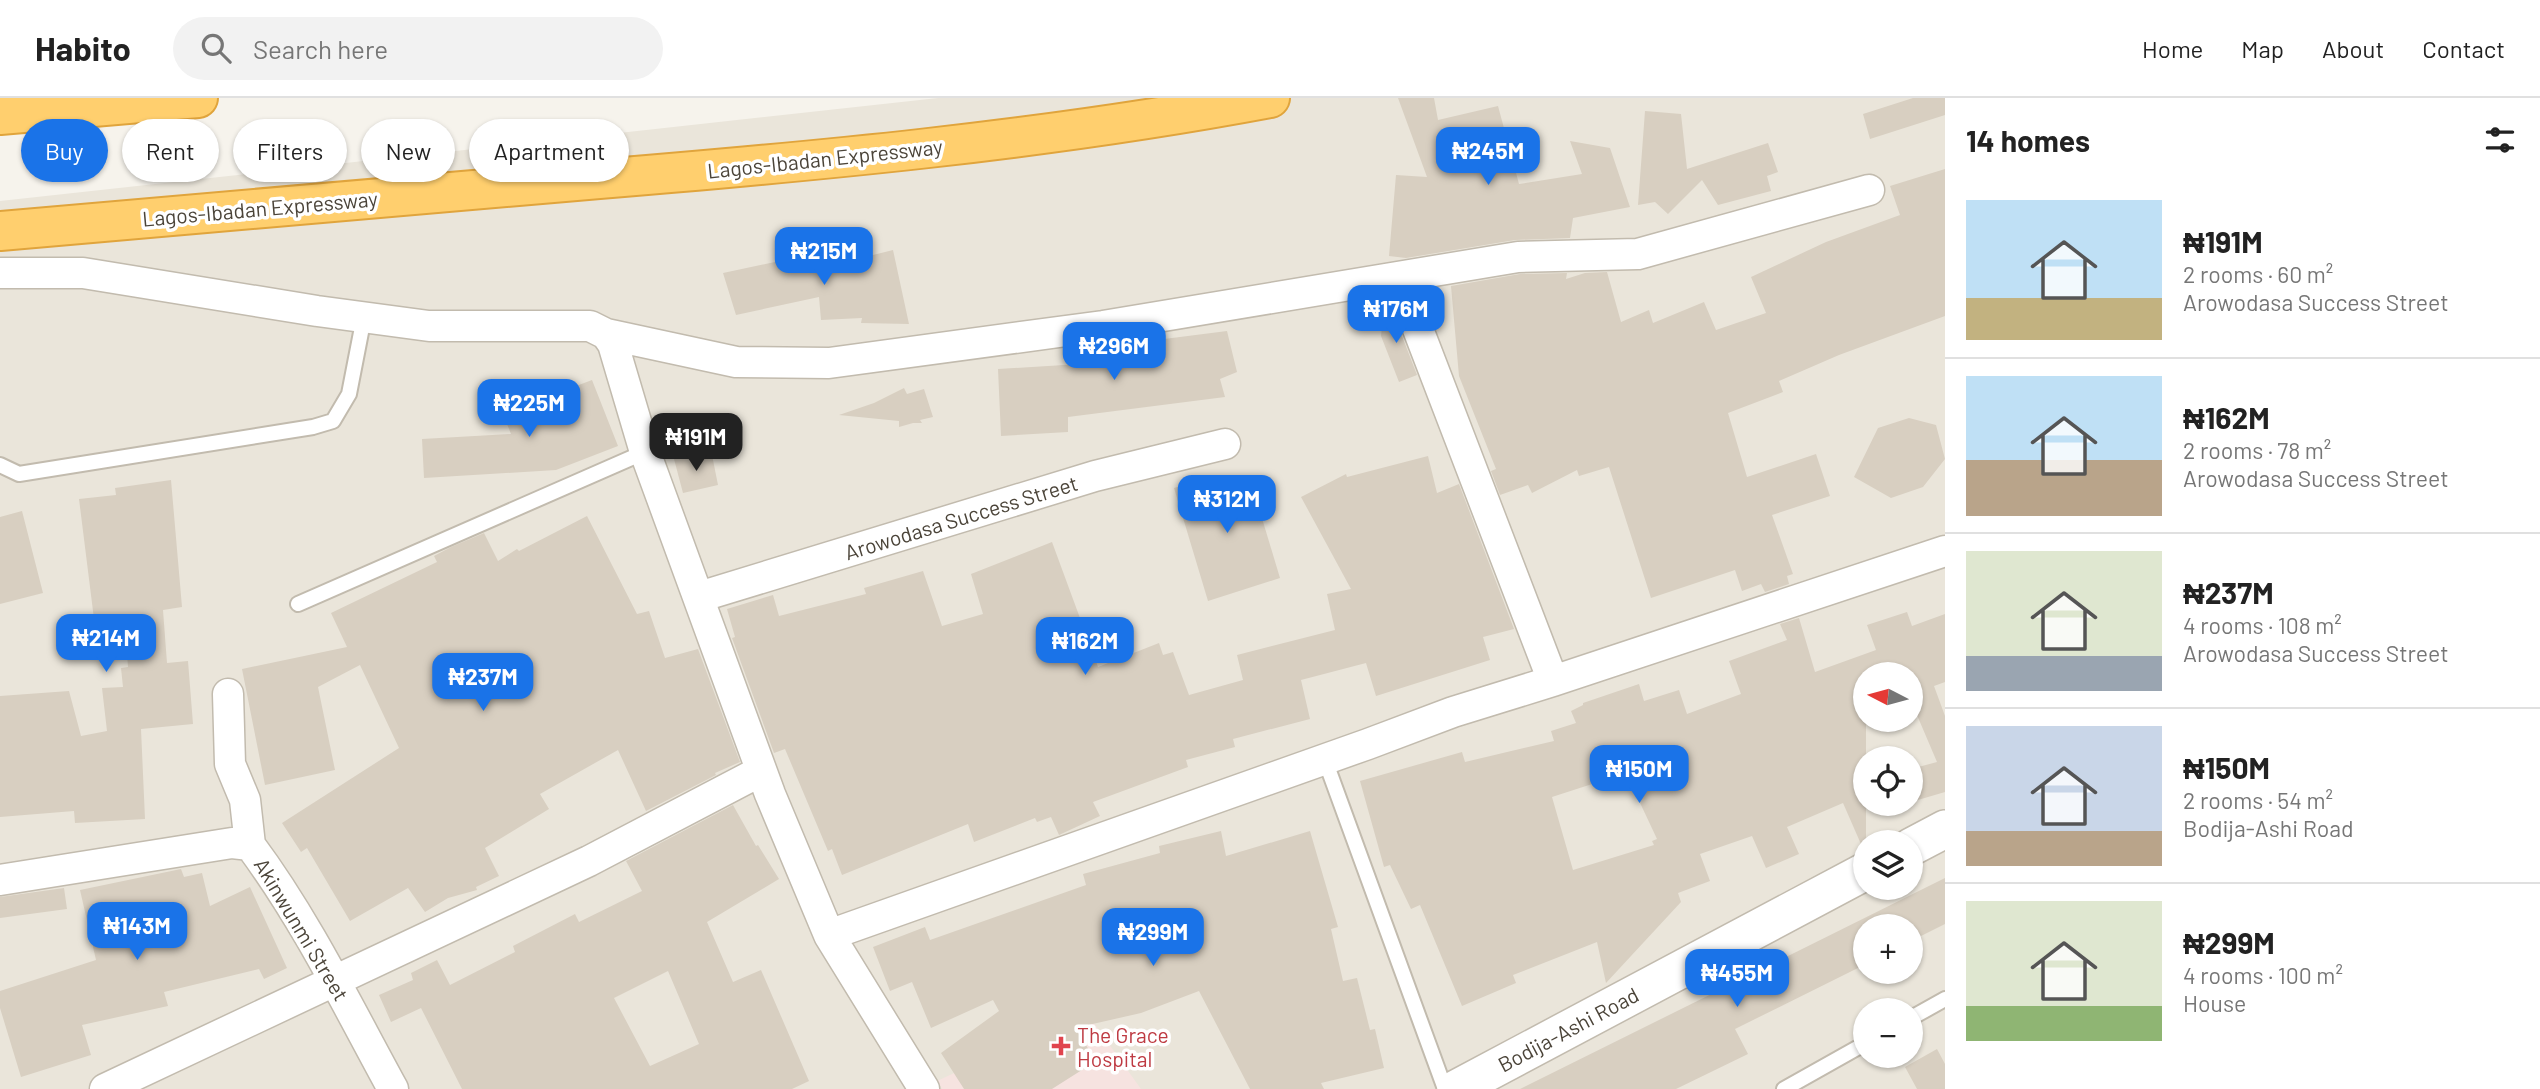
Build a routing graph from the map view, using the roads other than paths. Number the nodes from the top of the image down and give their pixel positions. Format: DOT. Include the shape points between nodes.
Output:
graph roads {
  1 [pos="198,98"];
  2 [pos="1270,98"];
  3 [pos="0,115"];
  4 [pos="1869,190"];
  5 [pos="0,231"];
  6 [pos="1398,277"];
  7 [pos="1,279"];
  8 [pos="364,317"];
  9 [pos="607,334"];
  10 [pos="1225,443"];
  11 [pos="645,452"];
  12 [pos="0,465"];
  13 [pos="1945,551"];
  14 [pos="699,597"];
  15 [pos="298,604"];
  16 [pos="1553,681"];
  17 [pos="228,694"];
  18 [pos="1325,760"];
  19 [pos="761,771"];
  20 [pos="1945,828"];
  21 [pos="1923,840"];
  22 [pos="250,845"];
  23 [pos="1853,878"];
  24 [pos="0,880"];
  25 [pos="829,935"];
  26 [pos="335,981"];
  27 [pos="1945,999"];
  28 [pos="1923,1011"];
  29 [pos="1853,1050"];
  30 [pos="105,1089"];
  31 [pos="393,1089"];
  32 [pos="924,1089"];
  33 [pos="1445,1089"];
  34 [pos="1456,1089"];
  35 [pos="1784,1089"];
  1 -- 3 [label="highway"];
  2 -- 5 [label="highway, Lagos-Ibadan Expressway" via="1035,135 757,167"];
  4 -- 6 [label="street" via="1638,254 1518,257"];
  6 -- 9 [label="street" via="1103,326 829,363 736,362"];
  6 -- 16 [label="street"];
  7 -- 8 [label="street" via="83,273"];
  8 -- 9 [label="street" via="429,326 590,326"];
  8 -- 12 [label="lane" via="349,394 333,421 19,474"];
  9 -- 11 [label="street"];
  10 -- 14 [label="street, Arowodasa Success Street" via="1095,476"];
  11 -- 14 [label="street"];
  11 -- 15 [label="lane"];
  13 -- 16 [label="street"];
  14 -- 19 [label="street"];
  16 -- 18 [label="street"];
  17 -- 22 [label="street" via="230,764 245,800"];
  18 -- 25 [label="street"];
  18 -- 33 [label="lane"];
  19 -- 25 [label="street"];
  19 -- 26 [label="street" via="589,861"];
  20 -- 21 [label="street"];
  22 -- 24 [label="street, Akinwunmi Street" via="232,843"];
  22 -- 26 [label="street, Akinwunmi Street"];
  23 -- 34 [label="street, Bodija-Ashi Road"];
  25 -- 32 [label="street"];
  26 -- 30 [label="street"];
  26 -- 31 [label="street, Akinwunmi Street"];
  27 -- 28 [label="lane"];
  29 -- 35 [label="lane"];
}
